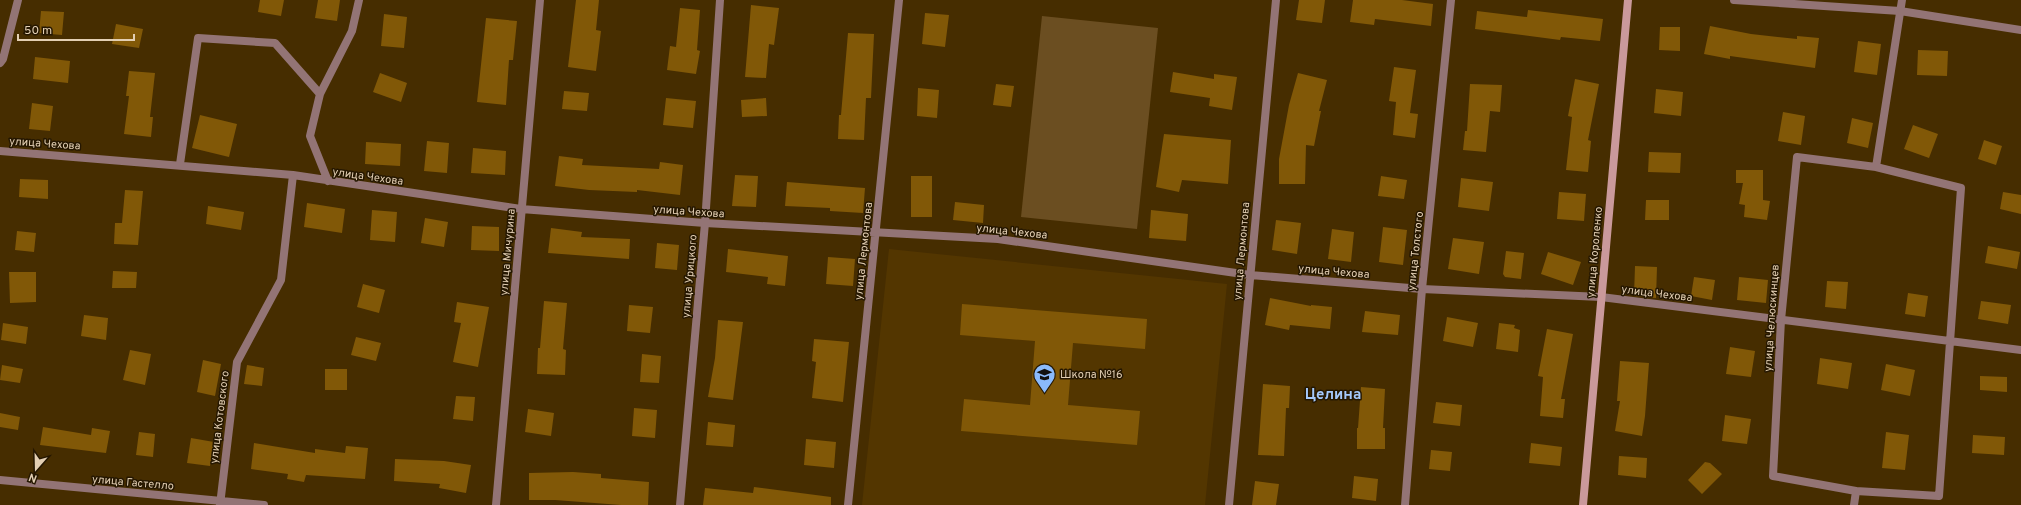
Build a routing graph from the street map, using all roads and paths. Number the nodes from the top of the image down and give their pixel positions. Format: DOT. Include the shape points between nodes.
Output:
graph roads {
  1 [pos="18,0"];
  2 [pos="359,0"];
  3 [pos="540,0"];
  4 [pos="720,0"];
  5 [pos="899,0"];
  6 [pos="1276,0"];
  7 [pos="1451,0"];
  8 [pos="1628,0"];
  9 [pos="1734,0"];
  10 [pos="1902,0"];
  11 [pos="1900,12"];
  12 [pos="2021,30"];
  13 [pos="0,63"];
  14 [pos="320,94"];
  15 [pos="0,151"];
  16 [pos="180,164"];
  17 [pos="1876,167"];
  18 [pos="293,175"];
  19 [pos="328,181"];
  20 [pos="521,209"];
  21 [pos="704,223"];
  22 [pos="876,233"];
  23 [pos="1250,275"];
  24 [pos="1422,289"];
  25 [pos="1601,297"];
  26 [pos="1781,320"];
  27 [pos="1949,341"];
  28 [pos="2021,350"];
  29 [pos="0,480"];
  30 [pos="1856,491"];
  31 [pos="220,503"];
  32 [pos="264,505"];
  33 [pos="496,505"];
  34 [pos="680,505"];
  35 [pos="848,505"];
  36 [pos="1229,505"];
  37 [pos="1405,505"];
  38 [pos="1583,505"];
  39 [pos="1854,505"];
  1 -- 13 [label="street"];
  2 -- 14 [label="street" via="352,31"];
  3 -- 20 [label="street, улица Мичурина"];
  4 -- 21 [label="street, улица Урицкого"];
  5 -- 22 [label="street, улица Лермонтова"];
  6 -- 23 [label="street, улица Лермонтова"];
  7 -- 24 [label="street, улица Толстого"];
  8 -- 25 [label="street, улица Короленко"];
  9 -- 11 [label="street"];
  10 -- 11 [label="street"];
  11 -- 12 [label="street"];
  11 -- 17 [label="street"];
  14 -- 16 [label="street" via="275,43 198,38"];
  14 -- 19 [label="street" via="310,136"];
  15 -- 16 [label="street, улица Чехова"];
  16 -- 18 [label="street, улица Чехова"];
  17 -- 26 [label="street, улица Челюскинцев" via="1797,157"];
  17 -- 27 [label="street, улица Челюскинцев" via="1961,188"];
  18 -- 19 [label="street, улица Чехова"];
  18 -- 31 [label="street, улица Котовского" via="281,280 237,362"];
  19 -- 20 [label="street, улица Чехова"];
  20 -- 21 [label="street, улица Чехова"];
  20 -- 33 [label="street, улица Мичурина"];
  21 -- 22 [label="street, улица Чехова"];
  21 -- 34 [label="street, улица Урицкого"];
  22 -- 23 [label="street, улица Чехова" via="998,239"];
  22 -- 35 [label="street, улица Лермонтова"];
  23 -- 24 [label="street, улица Чехова"];
  23 -- 36 [label="street, улица Лермонтова"];
  24 -- 25 [label="street, улица Чехова"];
  24 -- 37 [label="street, улица Толстого"];
  25 -- 26 [label="street, улица Чехова"];
  25 -- 38 [label="street, улица Короленко"];
  26 -- 27 [label="street, улица Чехова"];
  26 -- 30 [label="street, улица Челюскинцев" via="1773,476"];
  27 -- 28 [label="street, улица Чехова"];
  27 -- 30 [label="street, улица Челюскинцев" via="1939,496"];
  29 -- 31 [label="street, улица Гастелло"];
  30 -- 39 [label="street"];
  31 -- 32 [label="street, улица Гастелло"];
}
